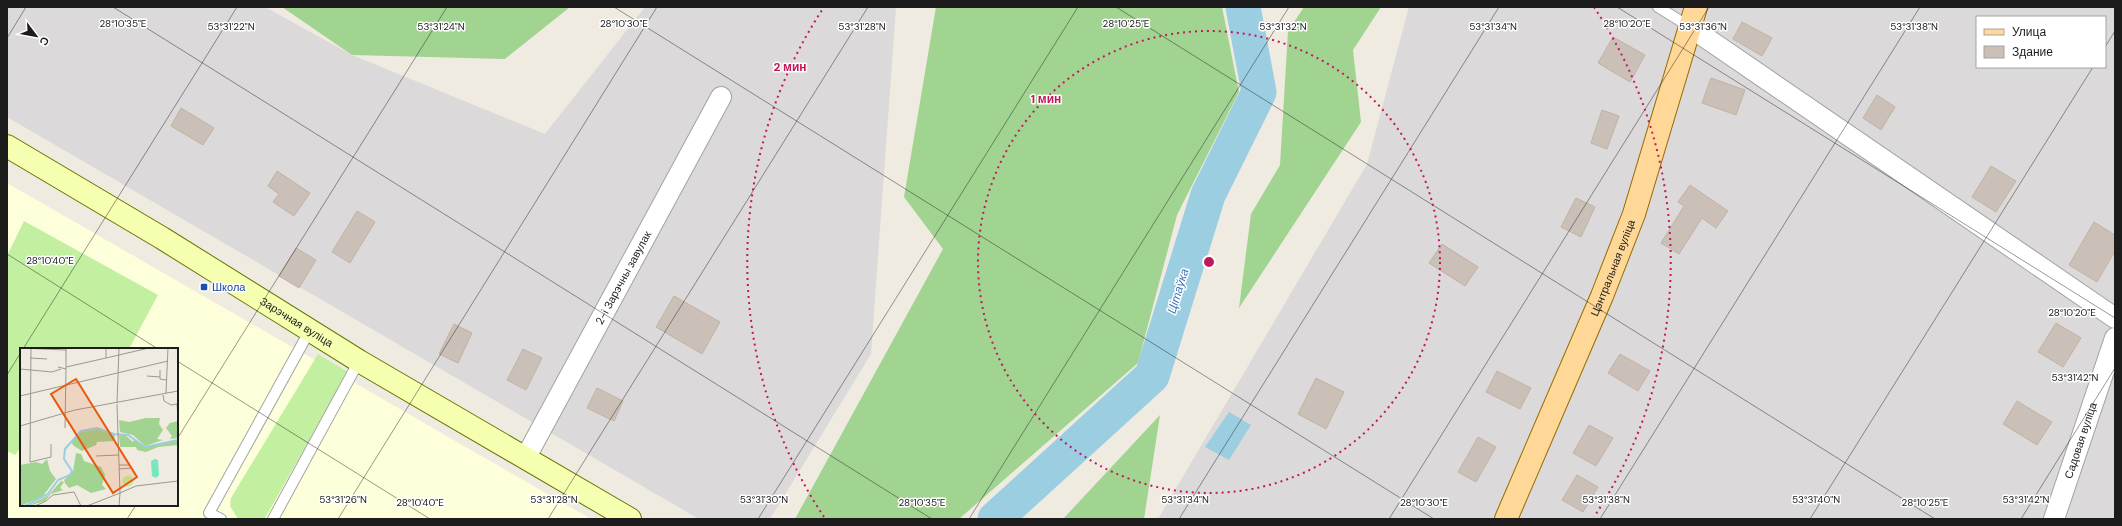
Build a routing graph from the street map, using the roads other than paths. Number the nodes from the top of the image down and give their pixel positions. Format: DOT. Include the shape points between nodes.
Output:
graph roads {
  1 [pos="1658,7"];
  2 [pos="1693,17"];
  3 [pos="721,97"];
  4 [pos="7,146"];
  5 [pos="2115,318"];
  6 [pos="310,330"];
  7 [pos="2115,338"];
  8 [pos="359,361"];
  9 [pos="526,457"];
  10 [pos="221,519"];
  11 [pos="274,519"];
  12 [pos="630,519"];
  13 [pos="1506,519"];
  14 [pos="2054,519"];
  1 -- 2 [label="lane"];
  2 -- 5 [label="street"];
  2 -- 13 [label="main road, Цэнтральная вуліца" via="1634,214 1602,296"];
  3 -- 9 [label="street, 2-і Зарэчны завулак"];
  4 -- 6 [label="main road, Зарэчная вуліца"];
  6 -- 8 [label="main road, Зарэчная вуліца"];
  6 -- 10 [label="lane" via="209,513"];
  7 -- 14 [label="street, Садовая вуліца"];
  8 -- 9 [label="main road, Зарэчная вуліца"];
  8 -- 11 [label="lane"];
  9 -- 12 [label="main road, Зарэчная вуліца"];
}
